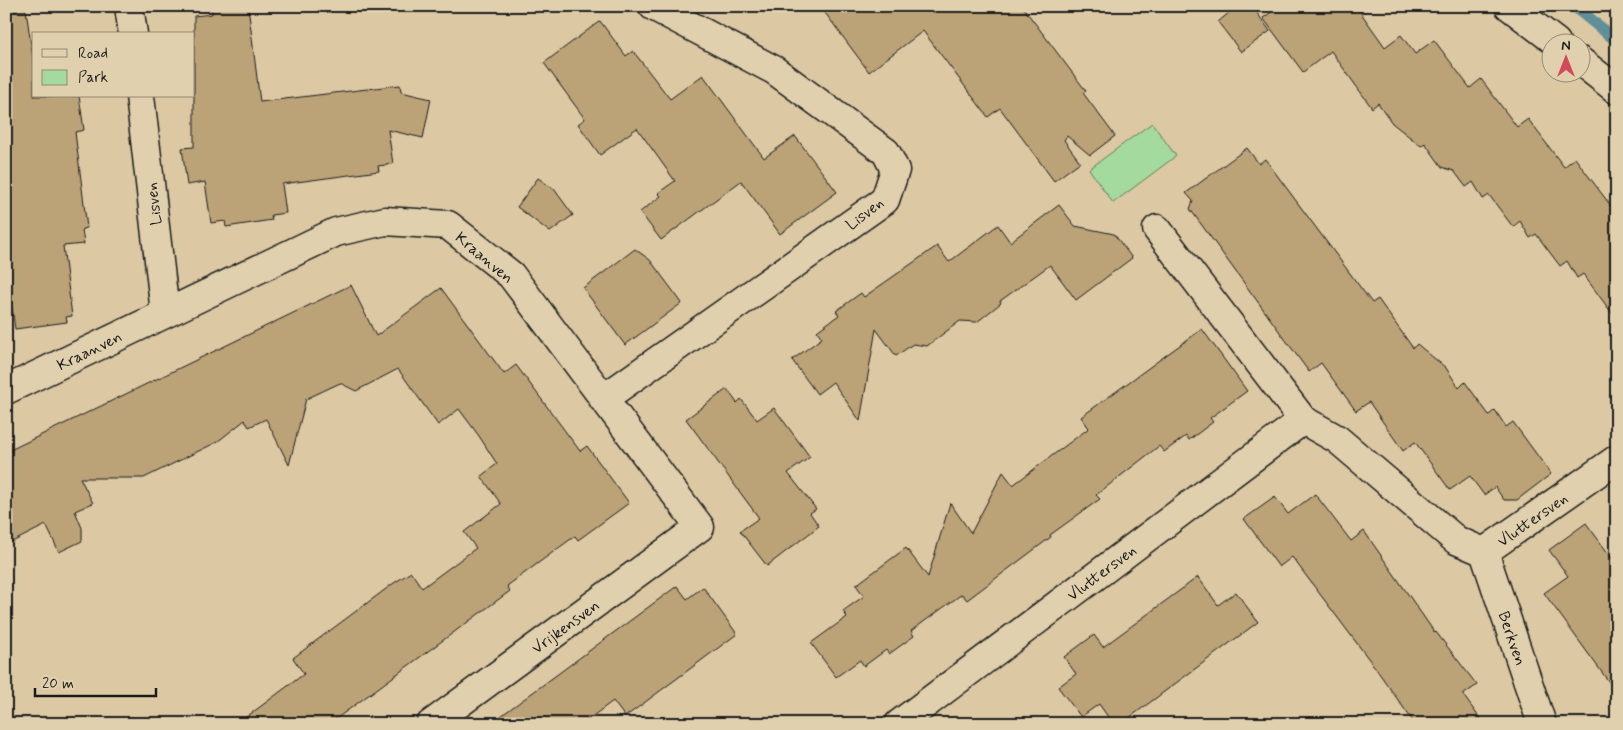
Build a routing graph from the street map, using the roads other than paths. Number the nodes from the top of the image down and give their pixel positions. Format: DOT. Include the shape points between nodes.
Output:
graph roads {
  1 [pos="129,6"];
  2 [pos="653,6"];
  3 [pos="1509,6"];
  4 [pos="133,32"];
  5 [pos="1543,32"];
  6 [pos="1590,70"];
  7 [pos="1617,90"];
  8 [pos="140,98"];
  9 [pos="1157,229"];
  10 [pos="165,313"];
  11 [pos="6,390"];
  12 [pos="603,399"];
  13 [pos="1303,420"];
  14 [pos="1617,458"];
  15 [pos="700,528"];
  16 [pos="1484,552"];
  17 [pos="431,724"];
  18 [pos="900,724"];
  19 [pos="1542,724"];
  1 -- 4 [label="street"];
  2 -- 12 [label="street, Lisven" via="774,70 886,152 895,170 885,200"];
  3 -- 5 [label="street"];
  6 -- 7 [label="street"];
  8 -- 10 [label="street, Lisven"];
  9 -- 13 [label="street, Vluttersven"];
  10 -- 11 [label="street, Kraanven"];
  10 -- 12 [label="street, Kraanven" via="336,232 386,222 448,226 511,275"];
  12 -- 15 [label="street, Kraanven"];
  13 -- 16 [label="street, Vluttersven" via="1337,439 1456,540"];
  13 -- 18 [label="street, Vluttersven"];
  14 -- 16 [label="street, Vluttersven"];
  15 -- 17 [label="street, Vrijkensven"];
  16 -- 19 [label="street, Berkven"];
}
